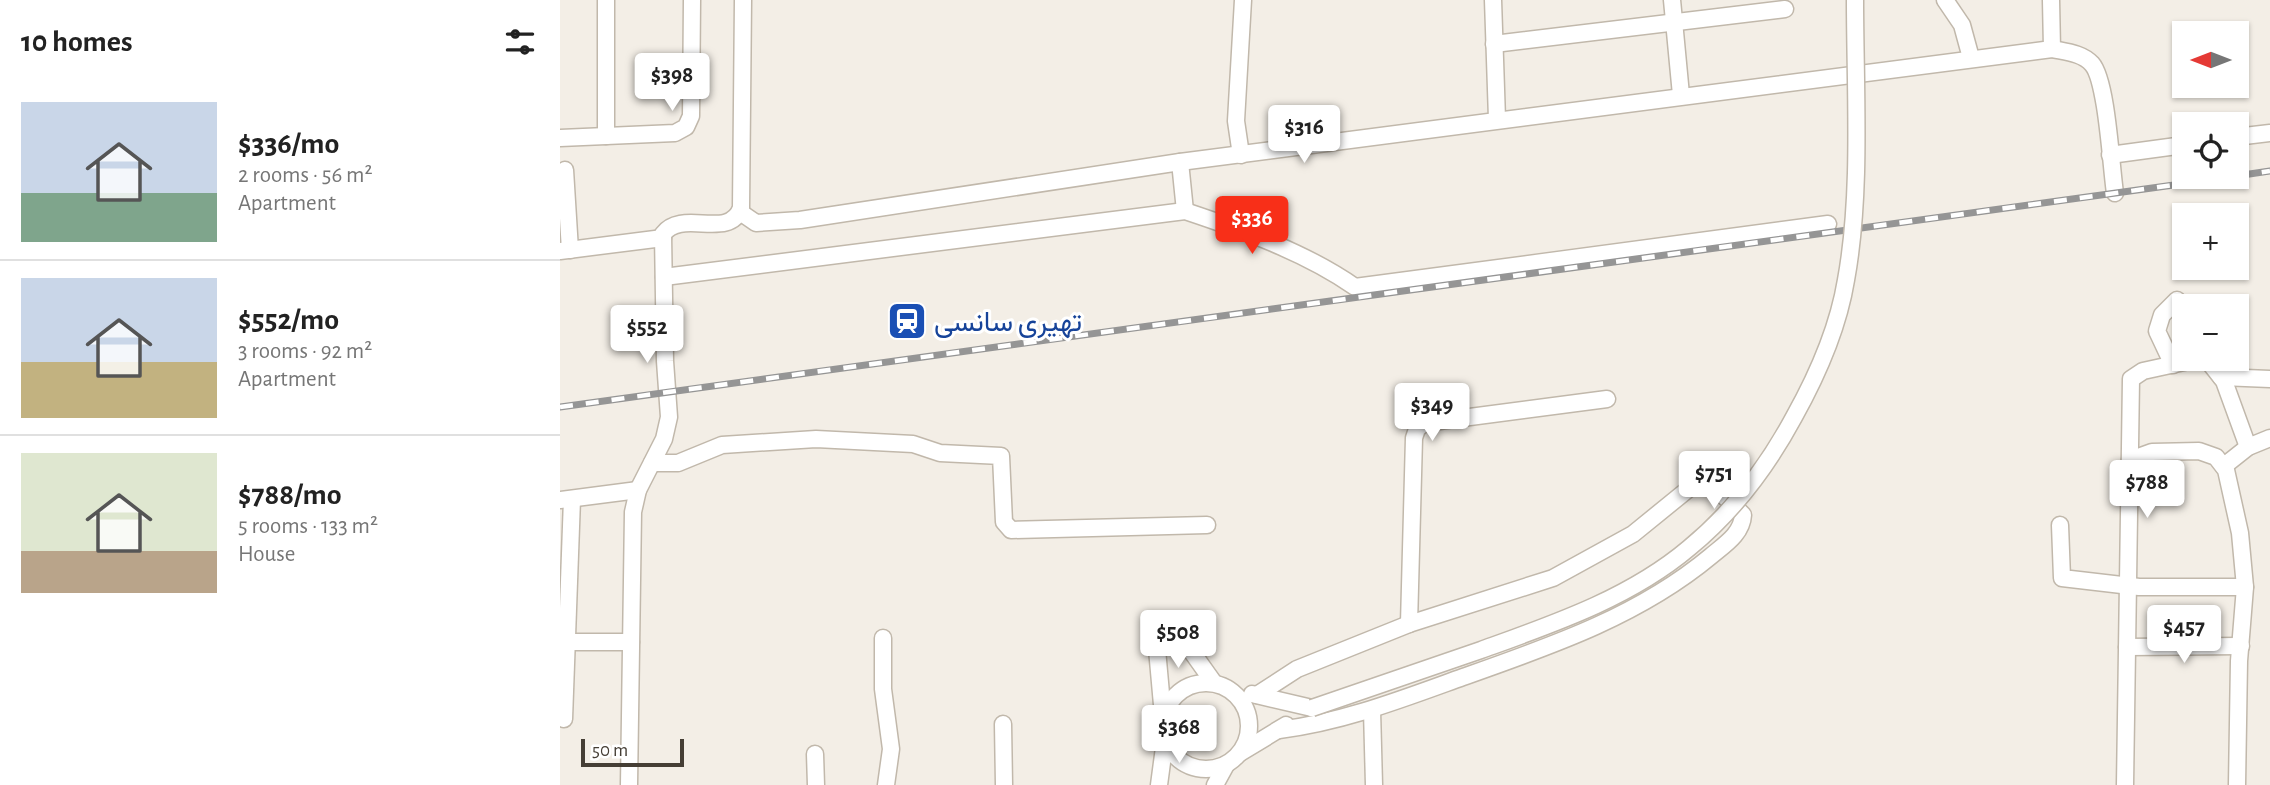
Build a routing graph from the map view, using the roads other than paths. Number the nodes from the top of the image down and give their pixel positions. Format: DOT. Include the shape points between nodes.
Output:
graph roads {
  1 [pos="606,0"];
  2 [pos="692,0"];
  3 [pos="743,0"];
  4 [pos="1243,0"];
  5 [pos="1493,0"];
  6 [pos="1672,0"];
  7 [pos="1855,0"];
  8 [pos="1945,0"];
  9 [pos="2050,0"];
  10 [pos="1785,9"];
  11 [pos="1674,24"];
  12 [pos="1494,44"];
  13 [pos="2052,49"];
  14 [pos="1970,58"];
  15 [pos="1681,95"];
  16 [pos="1497,119"];
  17 [pos="2270,133"];
  18 [pos="2249,135"];
  19 [pos="606,136"];
  20 [pos="560,138"];
  21 [pos="2172,147"];
  22 [pos="1241,155"];
  23 [pos="2110,155"];
  24 [pos="1180,162"];
  25 [pos="565,170"];
  26 [pos="2115,193"];
  27 [pos="1185,211"];
  28 [pos="740,212"];
  29 [pos="1828,225"];
  30 [pos="663,238"];
  31 [pos="565,251"];
  32 [pos="664,277"];
  33 [pos="2172,305"];
  34 [pos="2172,363"];
  35 [pos="2172,365"];
  36 [pos="2217,371"];
  37 [pos="2221,377"];
  38 [pos="2270,379"];
  39 [pos="1607,399"];
  40 [pos="2270,438"];
  41 [pos="2248,447"];
  42 [pos="2130,460"];
  43 [pos="652,463"];
  44 [pos="2224,466"];
  45 [pos="638,490"];
  46 [pos="566,499"];
  47 [pos="1207,525"];
  48 [pos="2060,525"];
  49 [pos="2128,584"];
  50 [pos="2245,587"];
  51 [pos="1409,624"];
  52 [pos="883,638"];
  53 [pos="563,642"];
  54 [pos="631,642"];
  55 [pos="2241,646"];
  56 [pos="2127,647"];
  57 [pos="1220,685"];
  58 [pos="1257,695"];
  59 [pos="1311,708"];
  60 [pos="1373,710"];
  61 [pos="564,719"];
  62 [pos="1163,719"];
  63 [pos="1003,724"];
  64 [pos="1279,730"];
  65 [pos="1165,740"];
  66 [pos="1240,753"];
  67 [pos="815,754"];
  68 [pos="1226,765"];
  69 [pos="629,785"];
  70 [pos="816,785"];
  71 [pos="886,785"];
  72 [pos="1004,785"];
  73 [pos="1159,785"];
  74 [pos="1215,785"];
  75 [pos="1374,785"];
  76 [pos="2125,785"];
  77 [pos="2237,785"];
  1 -- 19 [label="street"];
  2 -- 19 [label="street" via="691,116 686,127 675,133"];
  3 -- 28 [label="street"];
  4 -- 22 [label="street" via="1236,121"];
  5 -- 12 [label="street"];
  6 -- 11 [label="street"];
  7 -- 59 [label="street, bridge" via="1853,202 1840,312 1808,392 1778,448 1741,499 1689,549 1635,586 1549,626"];
  8 -- 14 [label="street" via="1962,25"];
  9 -- 13 [label="street"];
  10 -- 11 [label="street"];
  11 -- 12 [label="street"];
  11 -- 15 [label="street"];
  12 -- 16 [label="street"];
  13 -- 14 [label="street"];
  13 -- 23 [label="street" via="2078,55 2095,69"];
  14 -- 15 [label="street"];
  15 -- 16 [label="street"];
  16 -- 22 [label="street"];
  17 -- 18 [label="street"];
  19 -- 20 [label="street"];
  21 -- 23 [label="street"];
  22 -- 24 [label="street"];
  23 -- 26 [label="street"];
  24 -- 27 [label="street"];
  24 -- 28 [label="street" via="800,220 756,223"];
  25 -- 31 [label="street"];
  27 -- 29 [label="street" via="1264,240 1355,287"];
  27 -- 32 [label="street"];
  28 -- 30 [label="street" via="725,222 674,224"];
  30 -- 31 [label="street"];
  30 -- 32 [label="street"];
  32 -- 43 [label="street" via="669,417"];
  33 -- 34 [label="street" via="2162,315 2157,331"];
  35 -- 42 [label="street" via="2131,379"];
  36 -- 37 [label="street"];
  37 -- 38 [label="street"];
  37 -- 41 [label="street"];
  39 -- 51 [label="street" via="1424,424 1417,429"];
  40 -- 41 [label="street"];
  41 -- 44 [label="street"];
  42 -- 44 [label="street" via="2152,452 2199,450"];
  42 -- 49 [label="street"];
  43 -- 45 [label="street"];
  43 -- 47 [label="street" via="678,463 722,445 743,443 816,439 913,444 940,453 1000,456 1004,522 1011,530"];
  44 -- 50 [label="street" via="2240,533"];
  45 -- 46 [label="street"];
  45 -- 54 [label="street" via="632,529"];
  46 -- 53 [label="street"];
  48 -- 49 [label="street" via="2062,578"];
  49 -- 50 [label="street"];
  49 -- 56 [label="street"];
  50 -- 55 [label="street"];
  51 -- 58 [label="street" via="1297,669"];
  51 -- 60 [label="street" via="1553,579 1633,534 1697,482 1716,488 1743,515 1734,536 1686,577 1617,618"];
  52 -- 71 [label="street" via="883,689 891,749"];
  53 -- 54 [label="street"];
  53 -- 61 [label="street"];
  54 -- 69 [label="street"];
  55 -- 56 [label="street"];
  55 -- 77 [label="street"];
  56 -- 76 [label="street"];
  57 -- 58 [label="street"];
  57 -- 62 [label="street" via="1199,683 1185,688 1173,698"];
  57 -- 62 [label="street" via="1172,624 1159,624 1156,638"];
  57 -- 66 [label="street" via="1240,700 1248,717 1248,736"];
  58 -- 59 [label="street"];
  59 -- 64 [label="street"];
  60 -- 64 [label="street"];
  60 -- 75 [label="street"];
  62 -- 65 [label="street"];
  63 -- 72 [label="street"];
  64 -- 66 [label="street"];
  65 -- 68 [label="street" via="1173,755 1186,765 1210,770"];
  65 -- 73 [label="street"];
  66 -- 68 [label="street"];
  67 -- 70 [label="street"];
  68 -- 74 [label="street"];
}
